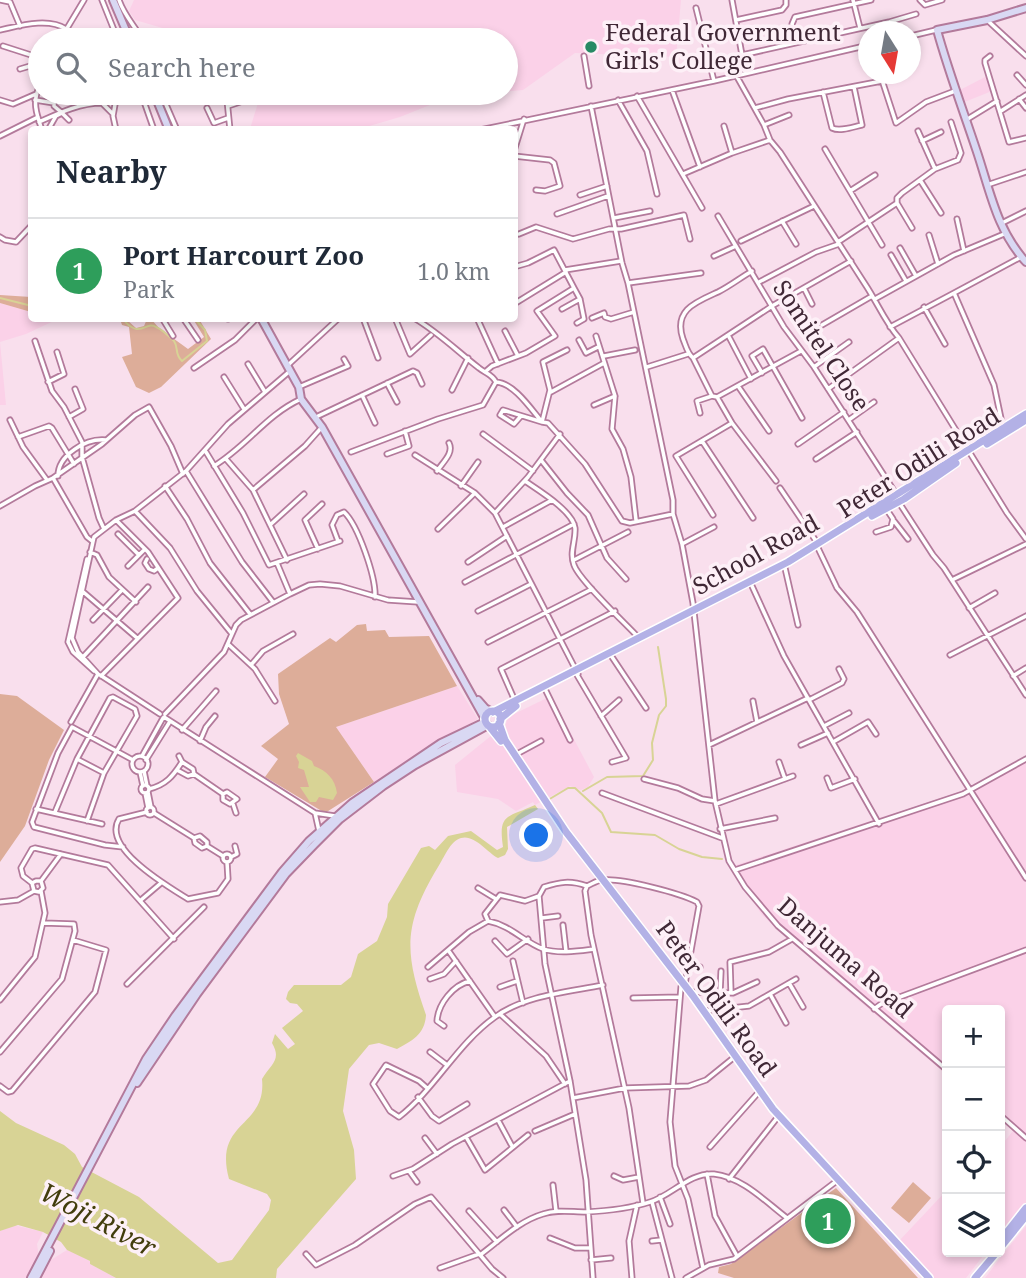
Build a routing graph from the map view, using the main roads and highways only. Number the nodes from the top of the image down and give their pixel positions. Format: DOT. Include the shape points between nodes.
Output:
graph roads {
  1 [pos="113,0"];
  2 [pos="1026,8"];
  3 [pos="125,28"];
  4 [pos="158,105"];
  5 [pos="167,126"];
  6 [pos="1024,259"];
  7 [pos="261,322"];
  8 [pos="1026,414"];
  9 [pos="1026,419"];
  10 [pos="970,452"];
  11 [pos="897,498"];
  12 [pos="818,546"];
  13 [pos="694,613"];
  14 [pos="577,673"];
  15 [pos="473,697"];
  16 [pos="493,712"];
  17 [pos="500,721"];
  18 [pos="487,723"];
  19 [pos="601,880"];
  20 [pos="685,988"];
  21 [pos="93,1163"];
  22 [pos="837,1181"];
  23 [pos="1026,1208"];
  24 [pos="1026,1216"];
  25 [pos="1005,1235"];
  26 [pos="1005,1242"];
  27 [pos="987,1257"];
  28 [pos="992,1257"];
  29 [pos="34,1278"];
  30 [pos="923,1278"];
  31 [pos="929,1278"];
  32 [pos="972,1278"];
  1 -- 3 [label="main road"];
  2 -- 6 [label="main road" via="937,30 992,206 1004,234"];
  4 -- 5 [label="main road"];
  7 -- 15 [label="main road"];
  8 -- 10 [label="main road, School Road"];
  9 -- 10 [label="main road, Peter Odili Road"];
  10 -- 11 [label="main road, School Road"];
  11 -- 12 [label="main road, School Road"];
  11 -- 12 [label="main road, Peter Odili Road"];
  12 -- 13 [label="main road, School Road"];
  12 -- 13 [label="main road, Peter Odili Road" via="752,586"];
  13 -- 14 [label="main road, School Road"];
  13 -- 14 [label="main road, Peter Odili Road"];
  14 -- 16 [label="main road, School Road"];
  14 -- 17 [label="main road, Peter Odili Road" via="510,710"];
  15 -- 16 [label="main road"];
  15 -- 18 [label="main road"];
  16 -- 17 [label="main road" via="499,714"];
  16 -- 18 [label="main road" via="487,714"];
  17 -- 18 [label="main road" via="495,726"];
  17 -- 19 [label="main road, Peter Odili Road" via="502,736 514,755"];
  18 -- 19 [label="main road, Peter Odili Road" via="559,829"];
  18 -- 21 [label="main road" via="383,786 299,859 166,1037"];
  18 -- 21 [label="main road" via="441,743 335,816 282,872 159,1039"];
  19 -- 20 [label="main road, Peter Odili Road"];
  20 -- 22 [label="main road, Peter Odili Road" via="774,1109"];
  20 -- 22 [label="main road, Peter Odili Road" via="757,1094"];
  21 -- 29 [label="main road"];
  22 -- 30 [label="main road, Peter Odili Road"];
  22 -- 31 [label="main road, Peter Odili Road"];
  23 -- 25 [label="main road"];
  24 -- 26 [label="main road"];
  27 -- 32 [label="main road"];
  28 -- 32 [label="main road"];
}
